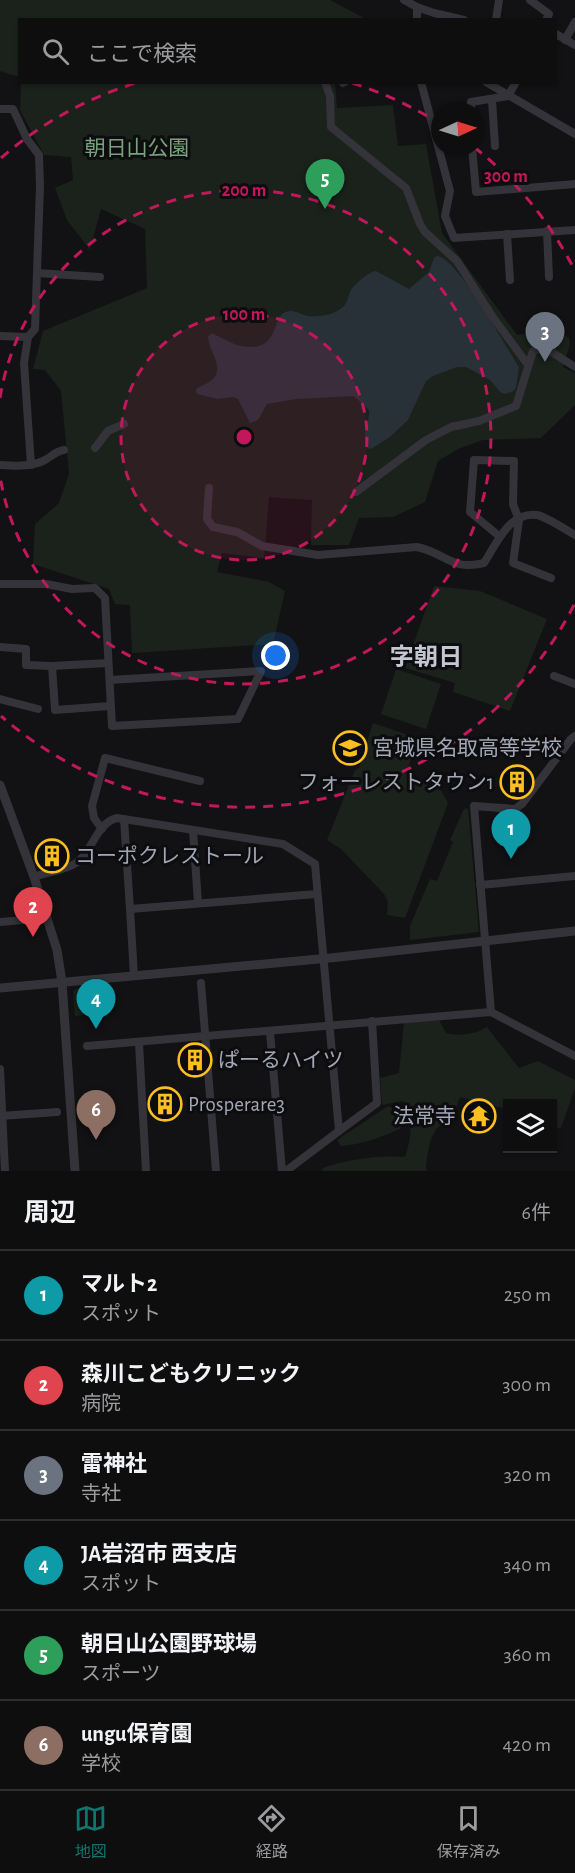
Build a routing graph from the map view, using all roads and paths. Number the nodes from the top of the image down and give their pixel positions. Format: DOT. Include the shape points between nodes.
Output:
graph roads {
  1 [pos="404,0"];
  2 [pos="499,0"];
  3 [pos="530,0"];
  4 [pos="417,7"];
  5 [pos="417,18"];
  6 [pos="455,18"];
  7 [pos="496,18"];
  8 [pos="547,18"];
  9 [pos="575,22"];
  10 [pos="557,35"];
  11 [pos="566,40"];
  12 [pos="575,45"];
  13 [pos="326,84"];
  14 [pos="422,84"];
  15 [pos="489,84"];
  16 [pos="515,84"];
  17 [pos="508,96"];
  18 [pos="492,100"];
  19 [pos="471,102"];
  20 [pos="0,109"];
  21 [pos="575,134"];
  22 [pos="495,146"];
  23 [pos="473,156"];
  24 [pos="575,184"];
  25 [pos="575,230"];
  26 [pos="547,231"];
  27 [pos="507,234"];
  28 [pos="37,273"];
  29 [pos="100,277"];
  30 [pos="549,278"];
  31 [pos="510,280"];
  32 [pos="0,336"];
  33 [pos="28,337"];
  34 [pos="528,365"];
  35 [pos="575,367"];
  36 [pos="124,424"];
  37 [pos="95,448"];
  38 [pos="64,450"];
  39 [pos="0,465"];
  40 [pos="31,465"];
  41 [pos="209,488"];
  42 [pos="356,492"];
  43 [pos="519,520"];
  44 [pos="575,535"];
  45 [pos="499,536"];
  46 [pos="551,578"];
  47 [pos="0,584"];
  48 [pos="0,647"];
  49 [pos="108,663"];
  50 [pos="52,666"];
  51 [pos="554,676"];
  52 [pos="110,680"];
  53 [pos="575,684"];
  54 [pos="0,699"];
  55 [pos="110,706"];
  56 [pos="38,709"];
  57 [pos="575,736"];
  58 [pos="200,781"];
  59 [pos="0,785"];
  60 [pos="124,819"];
  61 [pos="102,829"];
  62 [pos="193,830"];
  63 [pos="575,876"];
  64 [pos="34,877"];
  65 [pos="480,885"];
  66 [pos="317,894"];
  67 [pos="198,903"];
  68 [pos="130,909"];
  69 [pos="34,919"];
  70 [pos="0,922"];
  71 [pos="575,931"];
  72 [pos="485,940"];
  73 [pos="323,959"];
  74 [pos="134,976"];
  75 [pos="62,982"];
  76 [pos="201,983"];
  77 [pos="0,988"];
  78 [pos="491,1012"];
  79 [pos="372,1021"];
  80 [pos="330,1025"];
  81 [pos="270,1032"];
  82 [pos="205,1036"];
  83 [pos="139,1043"];
  84 [pos="87,1046"];
  85 [pos="575,1056"];
  86 [pos="0,1069"];
  87 [pos="57,1112"];
  88 [pos="1,1116"];
  89 [pos="339,1131"];
  90 [pos="5,1171"];
  91 [pos="75,1171"];
  92 [pos="146,1171"];
  93 [pos="216,1171"];
  94 [pos="284,1171"];
  1 -- 4 [label="street"];
  2 -- 7 [label="street"];
  3 -- 8 [label="street" via="549,14"];
  4 -- 5 [label="street"];
  4 -- 6 [label="street"];
  9 -- 11 [label="street"];
  10 -- 11 [label="street"];
  11 -- 12 [label="street"];
  13 -- 34 [label="street" via="331,127 406,188 425,232 457,261"];
  14 -- 27 [label="street" via="450,191 445,216 454,238"];
  15 -- 17 [label="street"];
  16 -- 17 [label="street"];
  17 -- 18 [label="street"];
  17 -- 21 [label="street"];
  18 -- 19 [label="street"];
  18 -- 22 [label="street"];
  20 -- 28 [label="street" via="13,109 39,155"];
  23 -- 24 [label="street" via="476,192"];
  25 -- 26 [label="street"];
  26 -- 27 [label="street"];
  26 -- 30 [label="street"];
  27 -- 31 [label="street"];
  28 -- 29 [label="street"];
  28 -- 33 [label="street" via="35,329"];
  32 -- 33 [label="street"];
  33 -- 40 [label="street" via="24,363"];
  34 -- 35 [label="street" via="533,351 542,348"];
  34 -- 42 [label="street" via="516,406 451,427 426,440"];
  36 -- 37 [label="street" via="108,431"];
  38 -- 40 [label="street"];
  39 -- 40 [label="street"];
  41 -- 45 [label="street" via="207,519 213,527 237,532 262,546 280,550 318,555 417,547 429,549 453,564 473,566 484,563"];
  43 -- 44 [label="street" via="538,515"];
  43 -- 45 [label="street"];
  43 -- 45 [label="street" via="513,504 514,461 474,460 470,512"];
  43 -- 46 [label="street" via="513,563"];
  47 -- 49 [label="street" via="95,588 105,598"];
  48 -- 50 [label="street" via="26,649 26,665"];
  49 -- 50 [label="street"];
  49 -- 52 [label="street"];
  50 -- 55 [label="street" via="55,710"];
  51 -- 53 [label="street"];
  52 -- 55 [label="street"];
  52 -- 55 [label="street" via="261,671 238,719 112,726"];
  54 -- 56 [label="street"];
  57 -- 65 [label="street" via="515,809 474,806"];
  58 -- 61 [label="street" via="105,758 92,806"];
  59 -- 64 [label="street"];
  60 -- 61 [label="street" via="111,819"];
  60 -- 62 [label="street"];
  60 -- 68 [label="street"];
  61 -- 64 [label="street" via="78,862"];
  62 -- 66 [label="street" via="283,844 315,864"];
  62 -- 67 [label="street"];
  63 -- 65 [label="street"];
  64 -- 75 [label="street" via="57,950"];
  65 -- 72 [label="street"];
  66 -- 67 [label="street"];
  66 -- 73 [label="street"];
  67 -- 68 [label="street"];
  68 -- 74 [label="street"];
  69 -- 70 [label="street"];
  71 -- 72 [label="street"];
  72 -- 73 [label="street"];
  72 -- 78 [label="street"];
  73 -- 74 [label="street"];
  73 -- 80 [label="street"];
  74 -- 75 [label="street"];
  75 -- 77 [label="street"];
  75 -- 91 [label="street"];
  76 -- 82 [label="street"];
  78 -- 79 [label="street"];
  78 -- 85 [label="street"];
  79 -- 80 [label="street"];
  79 -- 89 [label="street" via="377,1103"];
  80 -- 81 [label="street"];
  80 -- 89 [label="street"];
  81 -- 82 [label="street"];
  81 -- 94 [label="street"];
  82 -- 83 [label="street"];
  82 -- 93 [label="street"];
  83 -- 84 [label="street"];
  83 -- 92 [label="street"];
  86 -- 88 [label="street"];
  87 -- 88 [label="street"];
  88 -- 90 [label="street"];
  89 -- 94 [label="street"];
}
